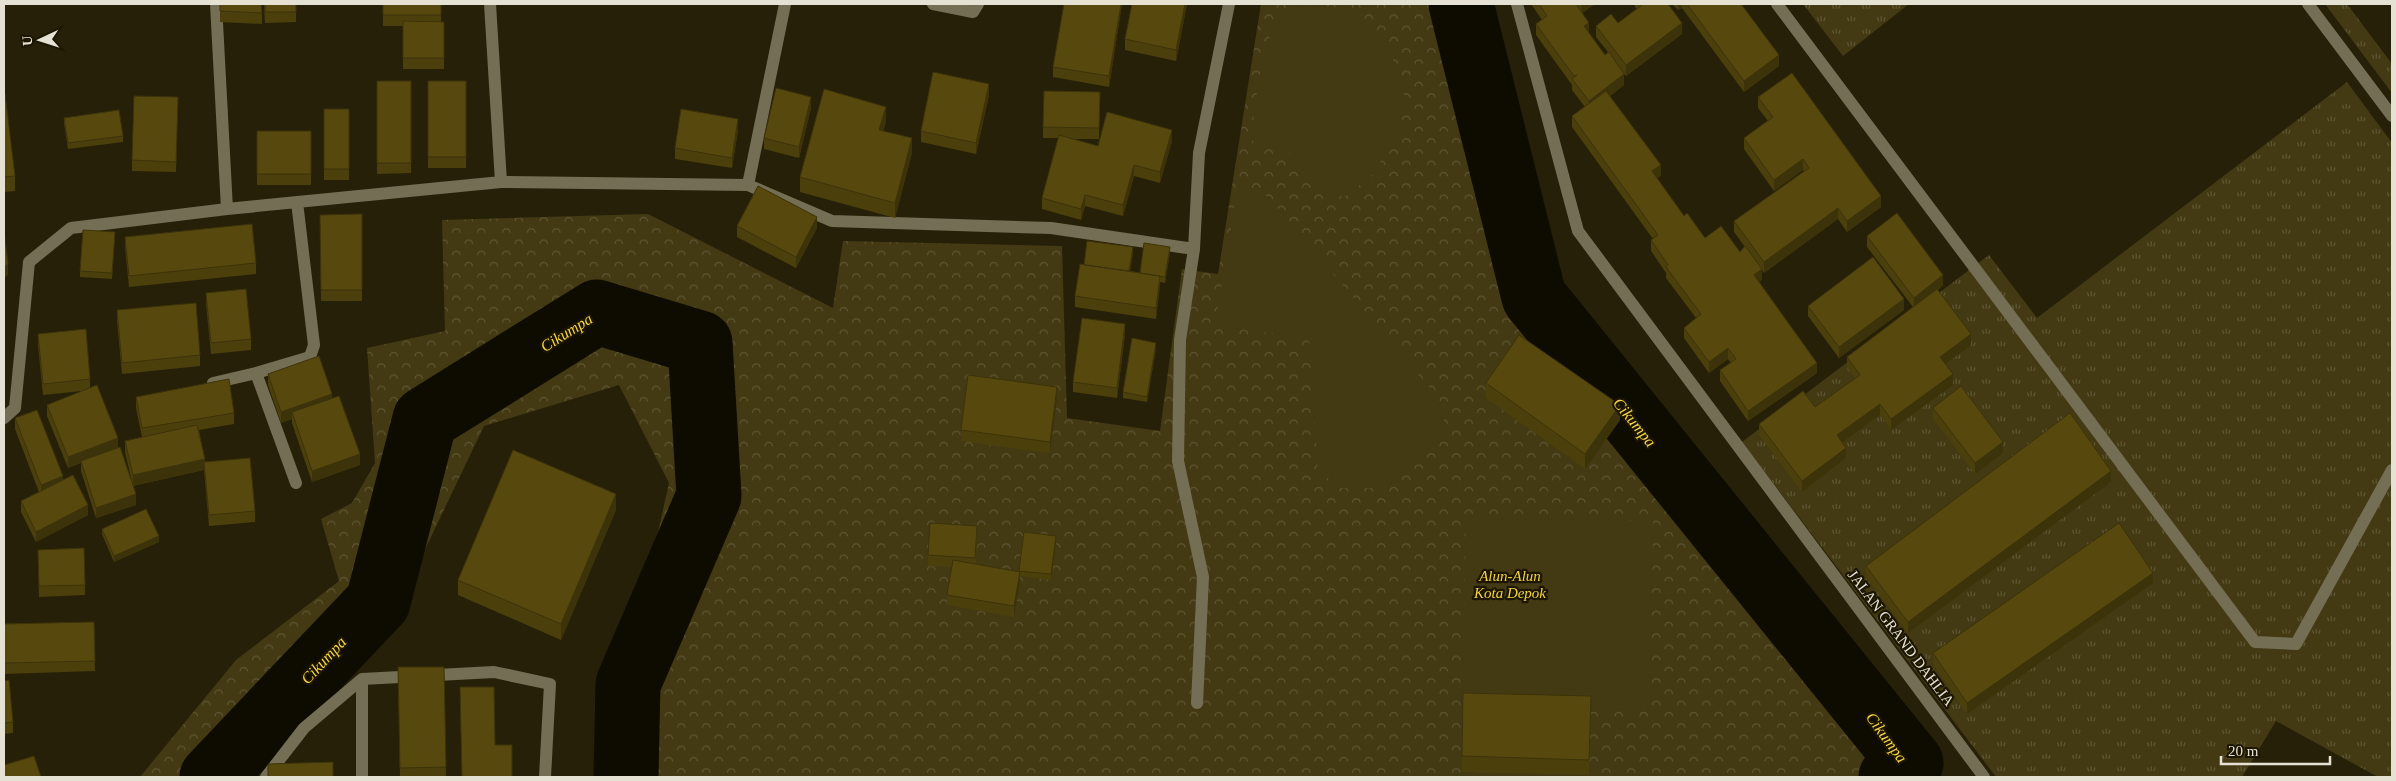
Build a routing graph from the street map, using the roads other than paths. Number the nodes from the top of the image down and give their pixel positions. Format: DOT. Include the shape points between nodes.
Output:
graph roads {
  1 [pos="216,4"];
  2 [pos="490,4"];
  3 [pos="785,4"];
  4 [pos="933,4"];
  5 [pos="978,4"];
  6 [pos="1230,4"];
  7 [pos="1517,4"];
  8 [pos="1777,4"];
  9 [pos="2308,4"];
  10 [pos="2392,116"];
  11 [pos="501,182"];
  12 [pos="748,185"];
  13 [pos="297,202"];
  14 [pos="227,209"];
  15 [pos="1194,249"];
  16 [pos="256,373"];
  17 [pos="201,385"];
  18 [pos="4,418"];
  19 [pos="2392,470"];
  20 [pos="296,483"];
  21 [pos="362,679"];
  22 [pos="1197,702"];
  23 [pos="266,777"];
  24 [pos="362,777"];
  25 [pos="546,777"];
  26 [pos="1984,777"];
  1 -- 14 [label="street"];
  2 -- 11 [label="street"];
  3 -- 12 [label="street"];
  4 -- 5 [label="street" via="972,12"];
  6 -- 15 [label="street" via="1199,153"];
  7 -- 26 [label="street, JALAN GRAND DAHLIA" via="1578,231"];
  8 -- 19 [label="street" via="2255,642 2296,644"];
  9 -- 10 [label="street"];
  11 -- 12 [label="street"];
  11 -- 13 [label="street"];
  12 -- 15 [label="street" via="832,221 1051,228"];
  13 -- 14 [label="street"];
  13 -- 16 [label="street" via="314,345 310,357"];
  14 -- 18 [label="street" via="71,228 29,262 15,408"];
  15 -- 22 [label="street" via="1180,340 1178,461 1203,577"];
  16 -- 17 [label="street"];
  16 -- 20 [label="street"];
  21 -- 23 [label="street" via="304,728"];
  21 -- 24 [label="street"];
  21 -- 25 [label="street" via="494,672 550,684"];
}
